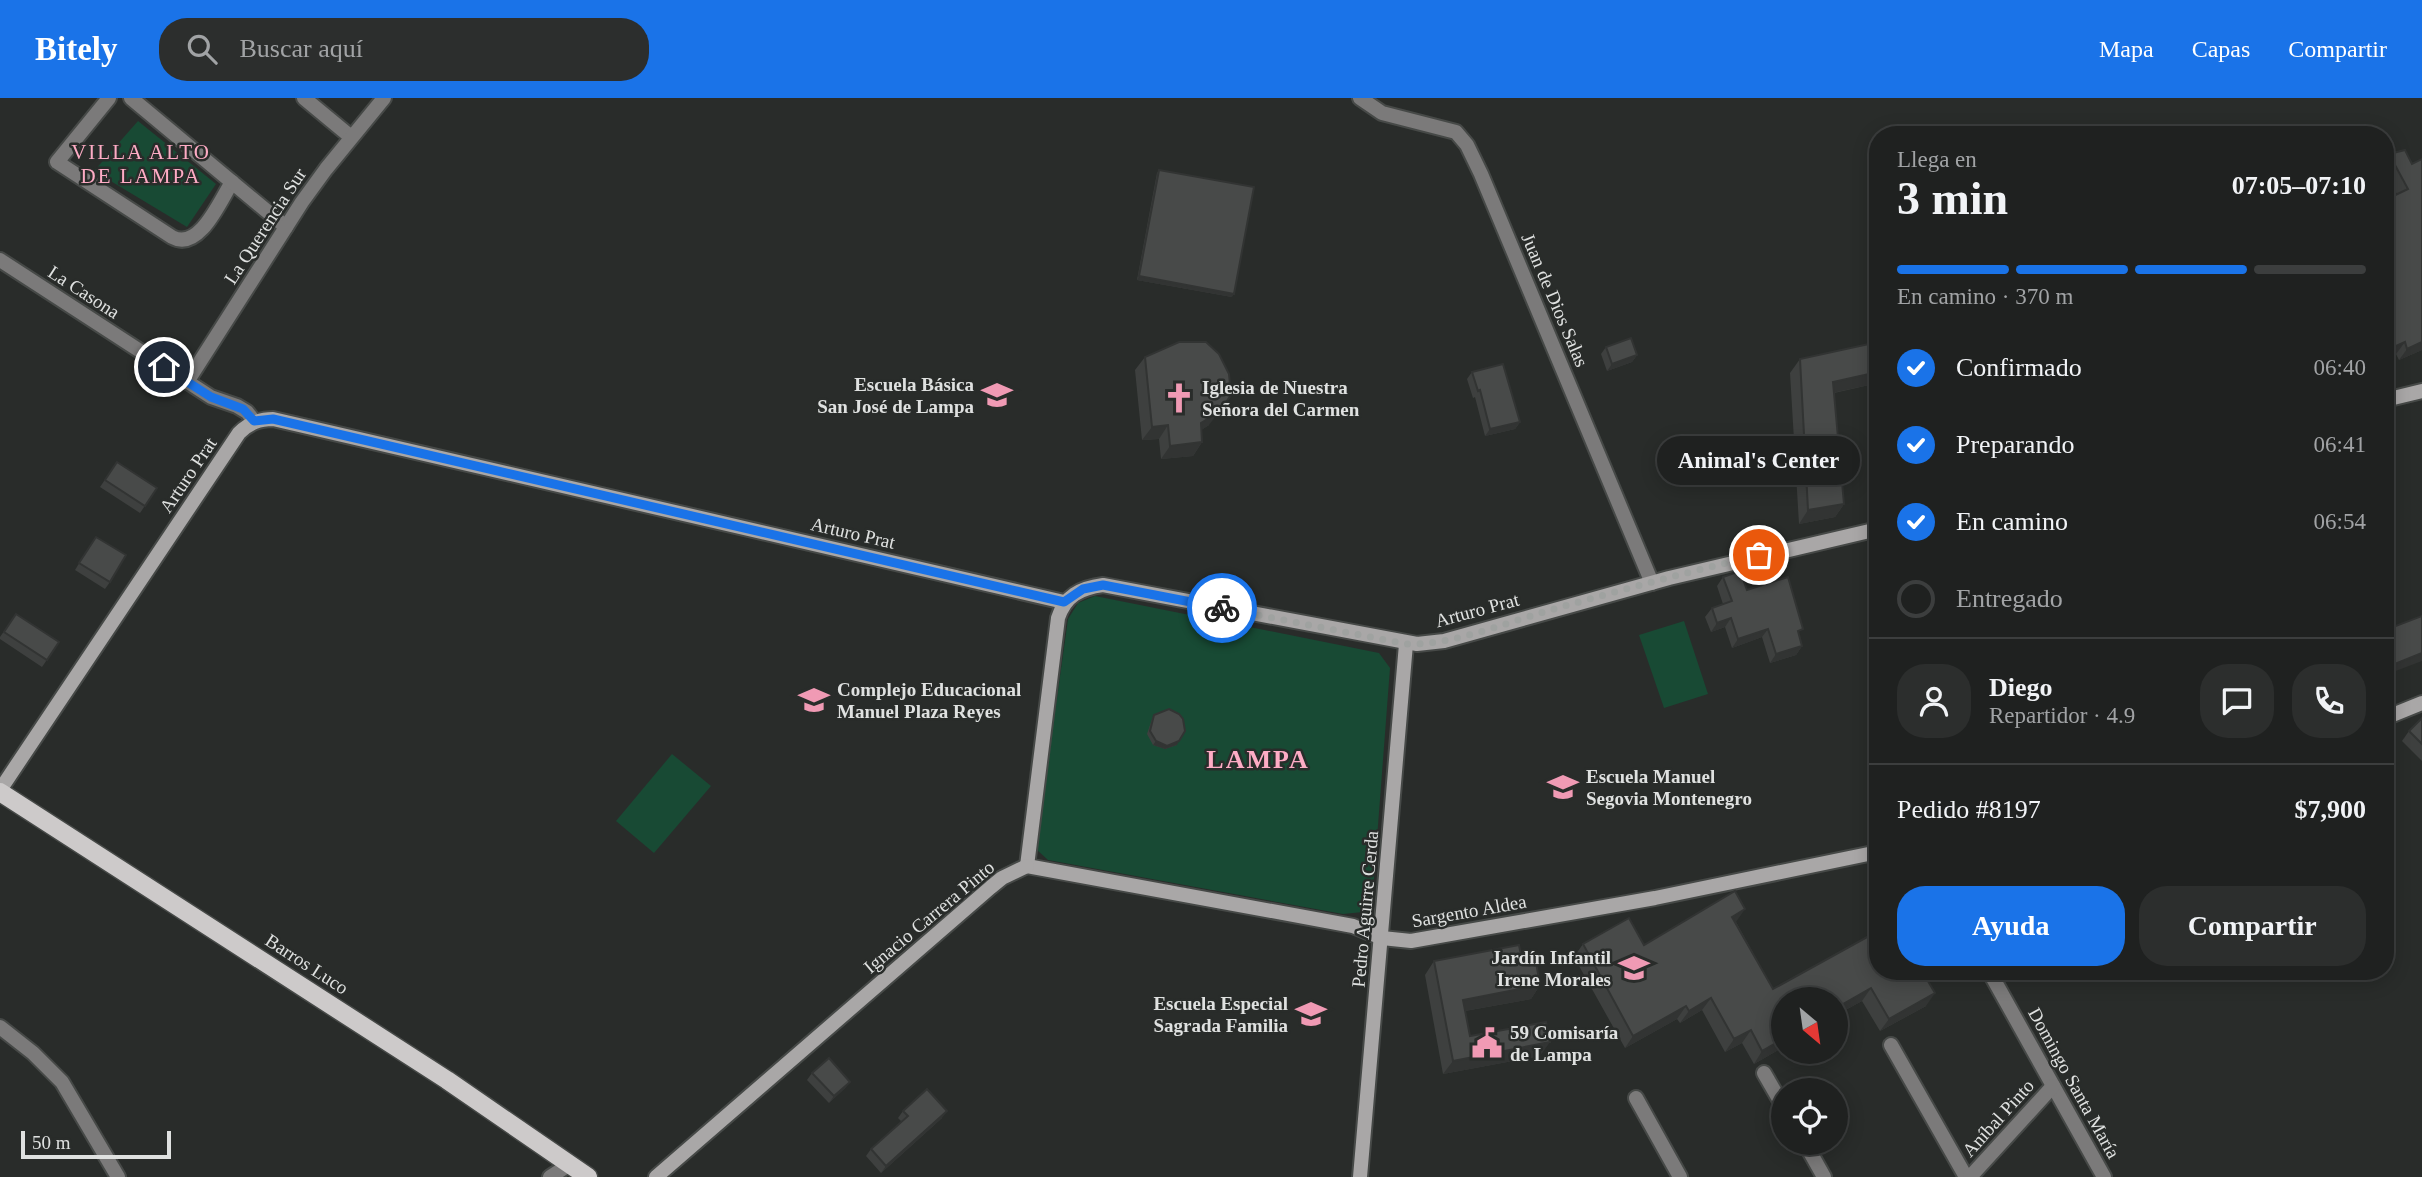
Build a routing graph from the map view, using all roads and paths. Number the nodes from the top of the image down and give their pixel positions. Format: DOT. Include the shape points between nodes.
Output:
graph roads {
  1 [pos="109,98"];
  2 [pos="131,98"];
  3 [pos="304,98"];
  4 [pos="384,98"];
  5 [pos="1360,98"];
  6 [pos="351,137"];
  7 [pos="232,182"];
  8 [pos="286,227"];
  9 [pos="0,261"];
  10 [pos="187,382"];
  11 [pos="2422,391"];
  12 [pos="2394,398"];
  13 [pos="254,421"];
  14 [pos="1869,531"];
  15 [pos="1652,583"];
  16 [pos="1064,602"];
  17 [pos="1406,644"];
  18 [pos="2422,704"];
  19 [pos="2394,715"];
  20 [pos="0,791"];
  21 [pos="1869,854"];
  22 [pos="1027,866"];
  23 [pos="1382,938"];
  24 [pos="1994,980"];
  25 [pos="0,1027"];
  26 [pos="1891,1045"];
  27 [pos="1764,1073"];
  28 [pos="1771,1085"];
  29 [pos="2053,1086"];
  30 [pos="1636,1098"];
  31 [pos="1812,1155"];
  32 [pos="570,1164"];
  33 [pos="118,1177"];
  34 [pos="551,1177"];
  35 [pos="588,1177"];
  36 [pos="656,1177"];
  37 [pos="1360,1177"];
  38 [pos="1681,1177"];
  39 [pos="1825,1177"];
  40 [pos="1968,1177"];
  41 [pos="2105,1177"];
  1 -- 7 [label="street" via="57,162 182,241 201,230"];
  2 -- 7 [label="street"];
  3 -- 6 [label="street"];
  4 -- 6 [label="street, La Querencia Sur"];
  5 -- 15 [label="street, Juan de Dios Salas" via="1382,113 1456,132 1467,145"];
  6 -- 8 [label="street, La Querencia Sur"];
  7 -- 8 [label="street"];
  8 -- 10 [label="street, La Querencia Sur"];
  9 -- 10 [label="street, La Casona"];
  10 -- 13 [label="street, La Casona" via="243,409"];
  11 -- 12 [label="main road"];
  13 -- 16 [label="main road, Arturo Prat" via="273,419"];
  13 -- 20 [label="main road, Arturo Prat" via="239,433"];
  14 -- 15 [label="main road, Arturo Prat"];
  15 -- 17 [label="main road, Arturo Prat" via="1444,641"];
  16 -- 17 [label="main road, Arturo Prat" via="1083,589 1103,585"];
  16 -- 22 [label="main road" via="1058,618"];
  17 -- 23 [label="main road, Pedro Aguirre Cerda"];
  18 -- 19 [label="main road"];
  20 -- 32 [label="main road, Barros Luco" via="436,1072"];
  21 -- 23 [label="main road, Sargento Aldea" via="1421,940"];
  22 -- 23 [label="main road, Sargento Aldea" via="1353,926"];
  22 -- 36 [label="main road, Ignacio Carrera Pinto" via="991,887"];
  23 -- 37 [label="main road, Pedro Aguirre Cerda"];
  24 -- 29 [label="street, Domingo Santa María"];
  25 -- 33 [label="street" via="62,1082"];
  26 -- 40 [label="street"];
  27 -- 28 [label="street"];
  29 -- 40 [label="street, Aníbal Pinto"];
  29 -- 41 [label="street, Domingo Santa María"];
  30 -- 38 [label="street"];
  31 -- 39 [label="street"];
  32 -- 34 [label="street"];
  32 -- 35 [label="main road, Barros Luco"];
}
